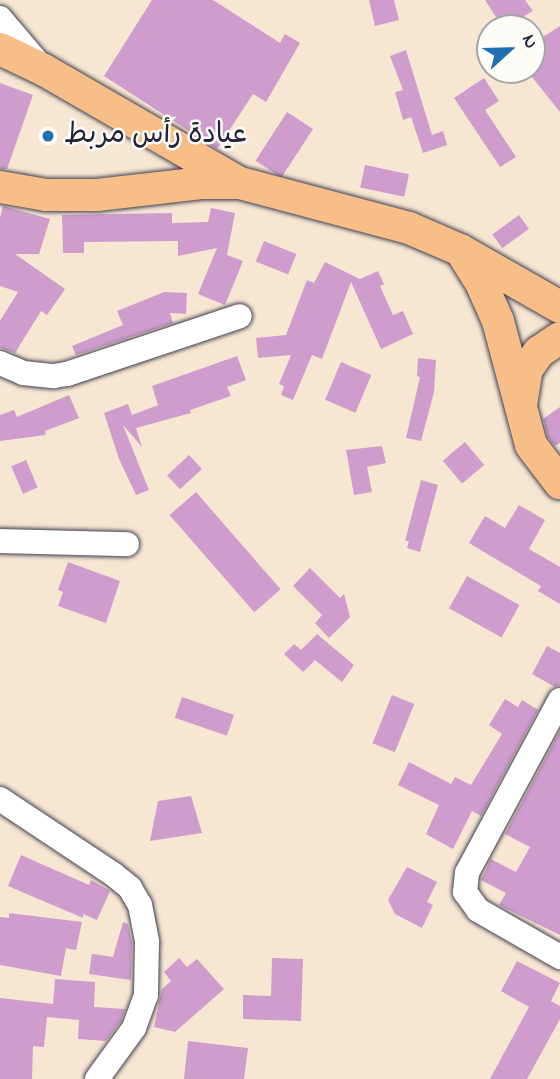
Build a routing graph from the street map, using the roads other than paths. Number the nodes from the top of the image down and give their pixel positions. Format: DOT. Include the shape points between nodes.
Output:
graph roads {
  1 [pos="0,18"];
  2 [pos="0,49"];
  3 [pos="44,70"];
  4 [pos="240,183"];
  5 [pos="0,187"];
  6 [pos="460,250"];
  7 [pos="560,307"];
  8 [pos="240,316"];
  9 [pos="560,338"];
  10 [pos="0,363"];
  11 [pos="520,409"];
  12 [pos="560,483"];
  13 [pos="0,541"];
  14 [pos="127,544"];
  15 [pos="560,700"];
  16 [pos="0,799"];
  17 [pos="560,957"];
  18 [pos="97,1079"];
  1 -- 3 [label="street"];
  2 -- 3 [label="main road"];
  3 -- 4 [label="main road"];
  4 -- 5 [label="main road" via="97,195 46,195"];
  4 -- 6 [label="main road" via="409,228"];
  6 -- 7 [label="main road"];
  6 -- 11 [label="main road" via="498,321"];
  8 -- 10 [label="street" via="67,374 23,373"];
  9 -- 11 [label="main road" via="539,352 527,369"];
  11 -- 12 [label="main road" via="531,444"];
  13 -- 14 [label="street"];
  15 -- 17 [label="street" via="467,873 465,892 478,911"];
  16 -- 18 [label="street" via="113,874 130,888 139,905 146,942 146,995 134,1028"];
}
